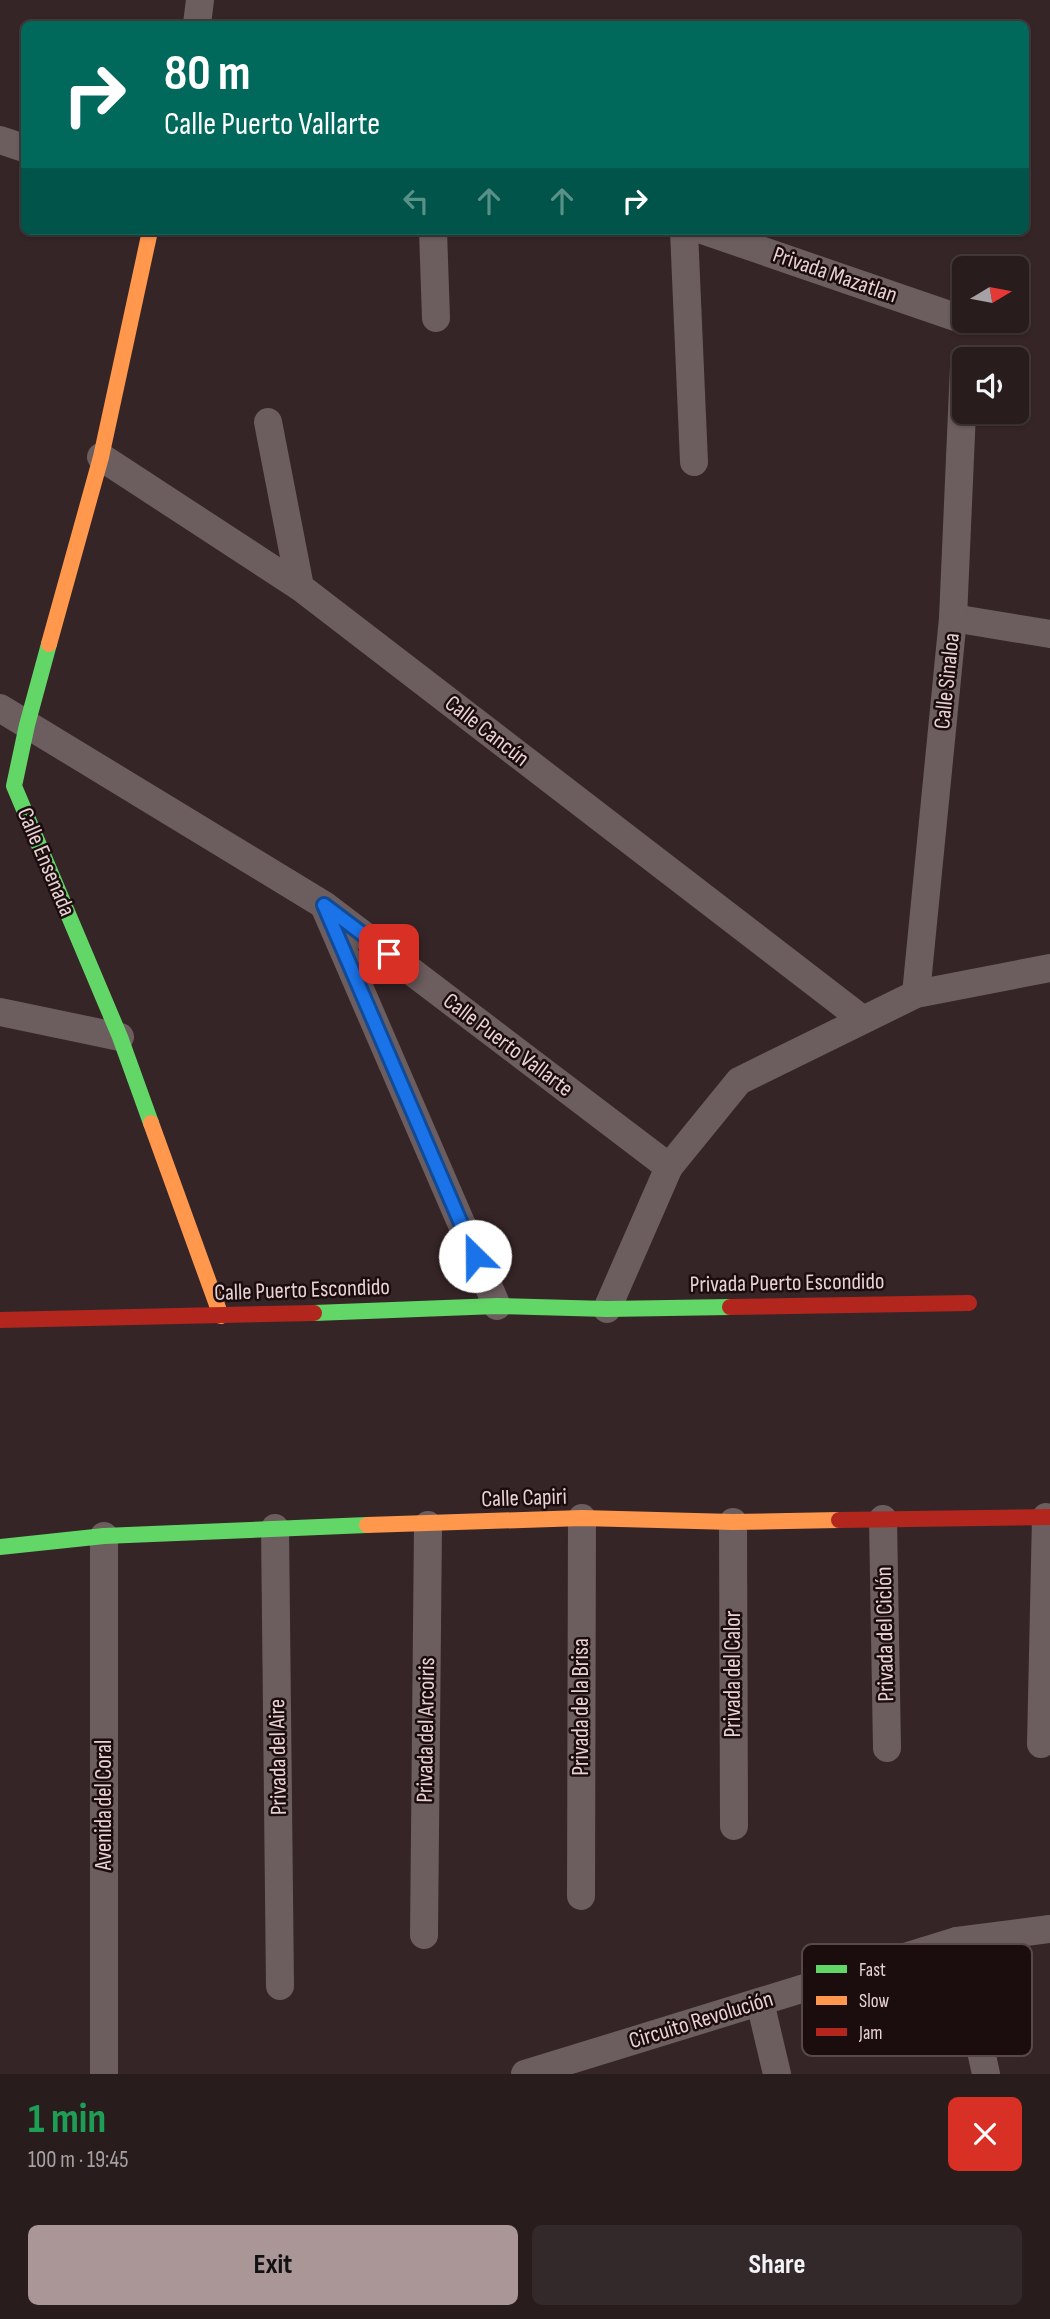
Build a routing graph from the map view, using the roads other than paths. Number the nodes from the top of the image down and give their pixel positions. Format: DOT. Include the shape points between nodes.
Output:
graph roads {
  1 [pos="200,0"];
  2 [pos="197,21"];
  3 [pos="0,140"];
  4 [pos="21,147"];
  5 [pos="149,235"];
  6 [pos="433,235"];
  7 [pos="684,235"];
  8 [pos="717,235"];
  9 [pos="952,316"];
  10 [pos="436,318"];
  11 [pos="268,422"];
  12 [pos="961,424"];
  13 [pos="101,457"];
  14 [pos="694,463"];
  15 [pos="300,587"];
  16 [pos="953,618"];
  17 [pos="1050,634"];
  18 [pos="0,708"];
  19 [pos="27,725"];
  20 [pos="324,905"];
  21 [pos="1050,968"];
  22 [pos="916,994"];
  23 [pos="0,1012"];
  24 [pos="862,1019"];
  25 [pos="120,1037"];
  26 [pos="669,1167"];
  27 [pos="969,1303"];
  28 [pos="496,1306"];
  29 [pos="607,1309"];
  30 [pos="221,1316"];
  31 [pos="0,1320"];
  32 [pos="1048,1517"];
  33 [pos="582,1518"];
  34 [pos="883,1519"];
  35 [pos="733,1522"];
  36 [pos="428,1524"];
  37 [pos="275,1528"];
  38 [pos="104,1536"];
  39 [pos="0,1547"];
  40 [pos="1041,1744"];
  41 [pos="887,1748"];
  42 [pos="734,1826"];
  43 [pos="580,1896"];
  44 [pos="1050,1929"];
  45 [pos="424,1935"];
  46 [pos="957,1941"];
  47 [pos="947,1944"];
  48 [pos="958,1944"];
  49 [pos="280,1986"];
  50 [pos="802,1989"];
  51 [pos="760,2002"];
  52 [pos="982,2056"];
  53 [pos="104,2074"];
  54 [pos="525,2074"];
  55 [pos="777,2074"];
  56 [pos="986,2074"];
  1 -- 2 [label="street"];
  3 -- 4 [label="street"];
  5 -- 13 [label="street, Calle Ensenada"];
  6 -- 10 [label="street"];
  7 -- 14 [label="street"];
  8 -- 9 [label="street, Privada Mazatlan"];
  11 -- 15 [label="street"];
  12 -- 16 [label="street, Calle Sinaloa"];
  13 -- 15 [label="street, Calle Cancún"];
  13 -- 19 [label="street, Calle Ensenada"];
  15 -- 24 [label="street, Calle Cancún"];
  16 -- 17 [label="street"];
  16 -- 22 [label="street, Calle Sinaloa"];
  18 -- 19 [label="street, Calle Puerto Vallarte"];
  19 -- 20 [label="street, Calle Puerto Vallarte"];
  19 -- 25 [label="street, Calle Ensenada" via="13,786"];
  20 -- 26 [label="street, Calle Puerto Vallarte"];
  20 -- 28 [label="street"];
  21 -- 22 [label="street"];
  22 -- 24 [label="street"];
  23 -- 25 [label="street"];
  24 -- 26 [label="street" via="740,1082"];
  25 -- 30 [label="street, Calle Ensenada"];
  26 -- 29 [label="street"];
  27 -- 29 [label="street, Privada Puerto Escondido"];
  28 -- 29 [label="street, Calle Puerto Escondido"];
  28 -- 30 [label="street, Calle Puerto Escondido"];
  30 -- 31 [label="street, Calle Puerto Escondido"];
  32 -- 34 [label="street, Calle Capiri"];
  32 -- 40 [label="street"];
  33 -- 35 [label="street, Calle Capiri"];
  33 -- 36 [label="street, Calle Capiri"];
  33 -- 43 [label="street, Privada de la Brisa"];
  34 -- 35 [label="street, Calle Capiri"];
  34 -- 41 [label="street, Privada del Ciclón"];
  35 -- 42 [label="street, Privada del Calor"];
  36 -- 37 [label="street, Calle Capiri"];
  36 -- 45 [label="street, Privada del Arcoiris"];
  37 -- 38 [label="street, Calle Capiri"];
  37 -- 49 [label="street, Privada del Aire"];
  38 -- 39 [label="street, Calle Capiri"];
  38 -- 53 [label="street, Avenida del Coral"];
  44 -- 46 [label="street, Circuito Revolución"];
  46 -- 47 [label="street, Circuito Revolución"];
  46 -- 48 [label="street"];
  50 -- 51 [label="street, Circuito Revolución"];
  51 -- 54 [label="street, Circuito Revolución"];
  51 -- 55 [label="street"];
  52 -- 56 [label="street"];
}
